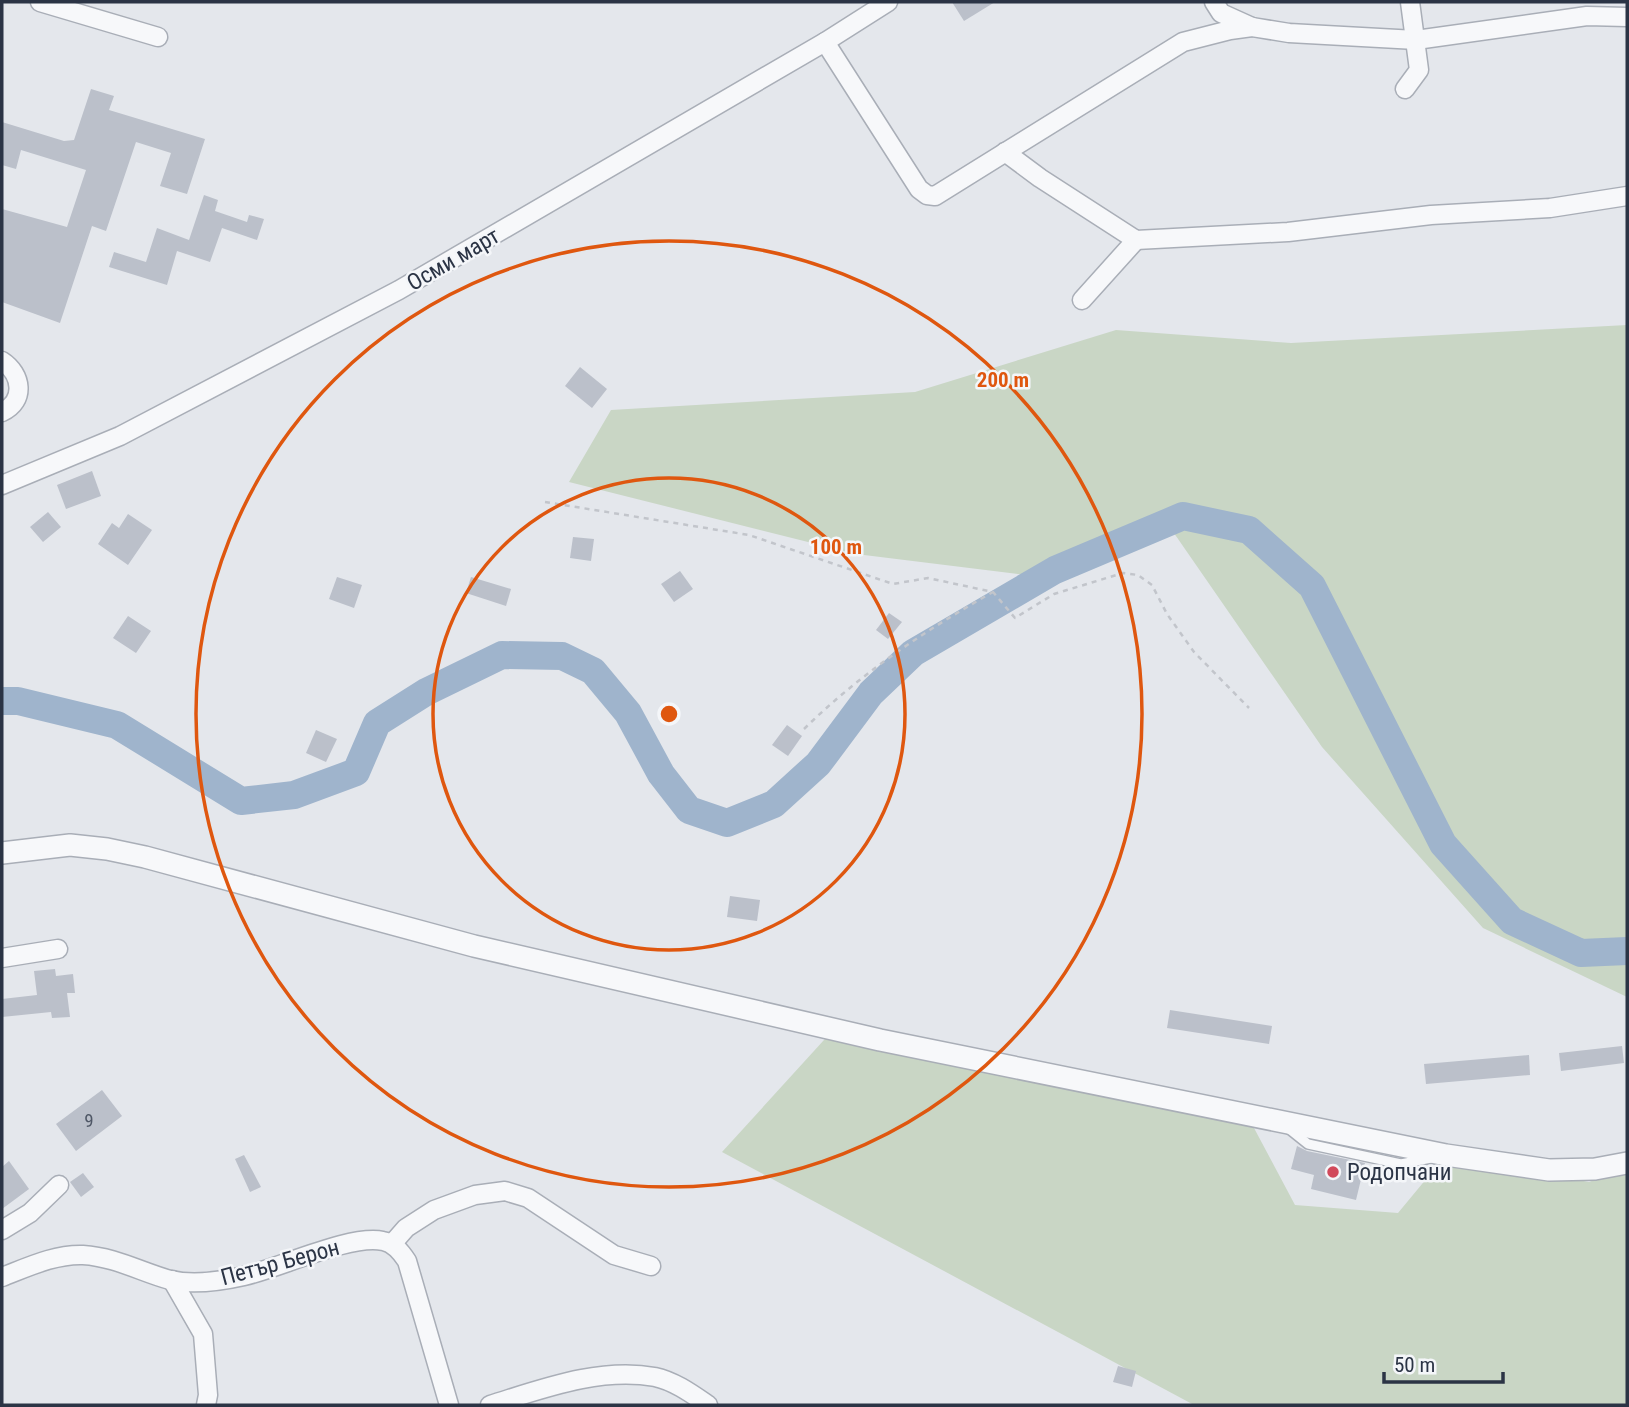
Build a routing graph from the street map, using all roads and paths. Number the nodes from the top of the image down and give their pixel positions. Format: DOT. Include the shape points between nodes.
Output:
graph roads {
  1 [pos="40,2"];
  2 [pos="888,2"];
  3 [pos="1239,2"];
  4 [pos="1410,2"];
  5 [pos="1217,7"];
  6 [pos="1586,9"];
  7 [pos="1627,17"];
  8 [pos="1252,27"];
  9 [pos="158,37"];
  10 [pos="1416,40"];
  11 [pos="825,42"];
  12 [pos="1405,89"];
  13 [pos="1004,152"];
  14 [pos="1627,196"];
  15 [pos="1136,240"];
  16 [pos="1082,300"];
  17 [pos="2,361"];
  18 [pos="2,412"];
  19 [pos="2,485"];
  20 [pos="545,502"];
  21 [pos="993,592"];
  22 [pos="1249,708"];
  23 [pos="804,729"];
  24 [pos="2,853"];
  25 [pos="58,949"];
  26 [pos="2,958"];
  27 [pos="1627,1163"];
  28 [pos="60,1185"];
  29 [pos="2,1230"];
  30 [pos="392,1244"];
  31 [pos="651,1266"];
  32 [pos="2,1277"];
  33 [pos="172,1280"];
  34 [pos="206,1405"];
  35 [pos="449,1405"];
  36 [pos="489,1405"];
  37 [pos="708,1405"];
  1 -- 9 [label="street"];
  2 -- 11 [label="street, Осми март"];
  3 -- 5 [label="street"];
  4 -- 10 [label="street"];
  5 -- 8 [label="street"];
  6 -- 7 [label="street"];
  6 -- 10 [label="street"];
  8 -- 10 [label="street"];
  8 -- 13 [label="street" via="1183,42"];
  10 -- 12 [label="street" via="1419,70"];
  11 -- 13 [label="street" via="927,195 935,196"];
  11 -- 19 [label="street, Осми март" via="399,290 120,436"];
  13 -- 15 [label="street"];
  14 -- 15 [label="street" via="1550,208 1431,215 1288,232"];
  15 -- 16 [label="street"];
  17 -- 18 [label="street" via="17,376 19,385 13,404"];
  20 -- 21 [label="path" via="749,535 893,584 928,578"];
  21 -- 22 [label="path" via="1015,618 1054,594 1123,573 1138,575 1152,585 1194,652"];
  21 -- 23 [label="path" via="891,656 836,697"];
  24 -- 27 [label="street" via="70,845 107,849 501,952 880,1040 1446,1155 1549,1170"];
  25 -- 26 [label="street"];
  28 -- 29 [label="street" via="30,1213"];
  30 -- 31 [label="street" via="406,1228 434,1210 475,1195 505,1191 528,1198 614,1255"];
  30 -- 33 [label="street, Петър Берон" via="353,1242 244,1276"];
  30 -- 35 [label="street" via="407,1261"];
  32 -- 33 [label="street, Петър Берон" via="57,1257 83,1255"];
  33 -- 34 [label="street" via="203,1334"];
  36 -- 37 [label="street" via="586,1378 623,1375 657,1378"];
}
